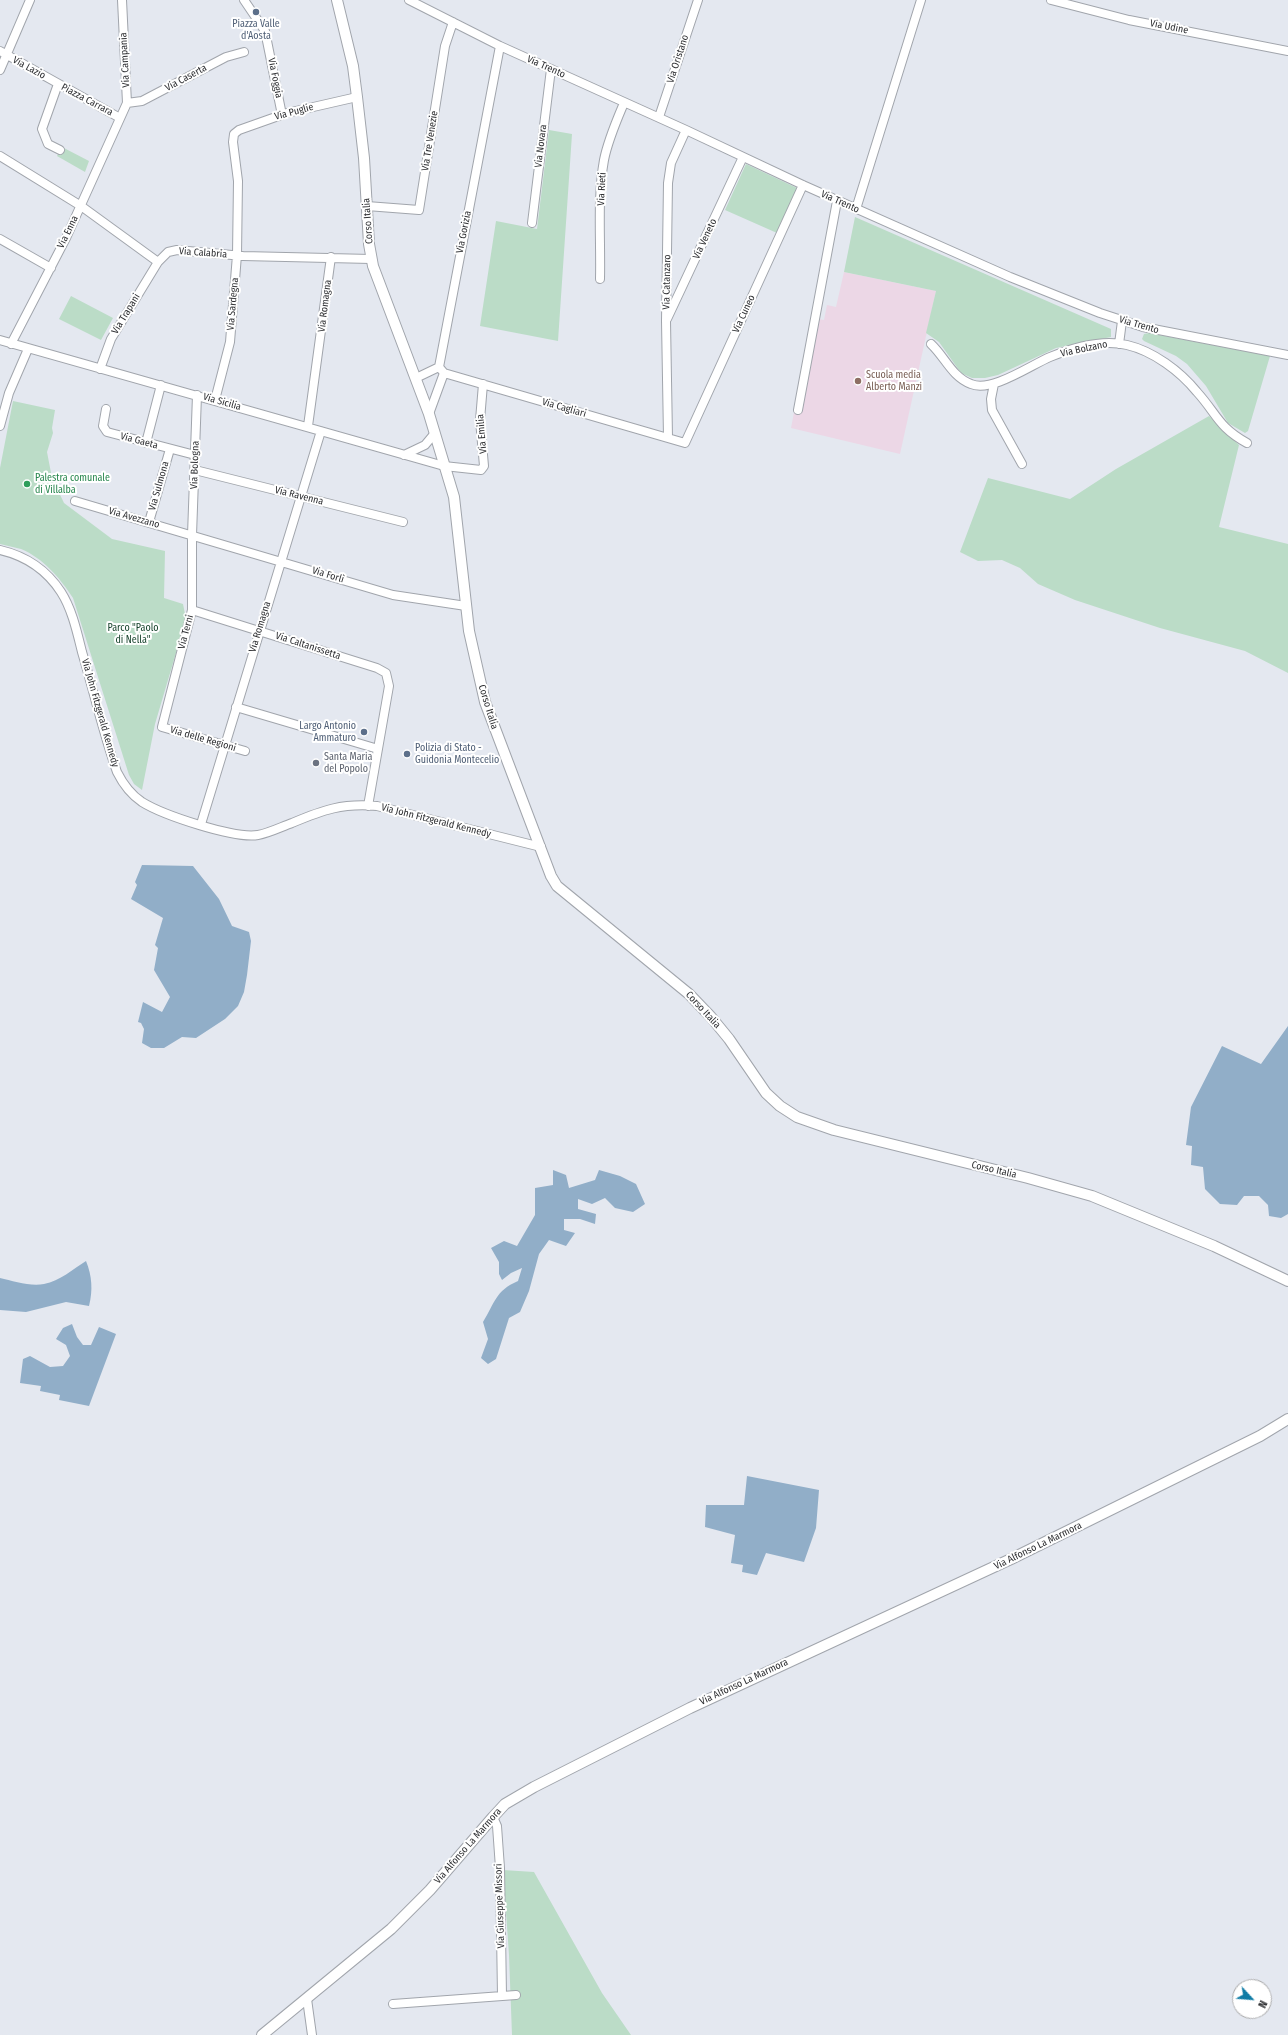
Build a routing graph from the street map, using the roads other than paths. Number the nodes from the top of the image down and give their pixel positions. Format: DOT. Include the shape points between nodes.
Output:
graph roads {
  1 [pos="30,0"];
  2 [pos="122,0"];
  3 [pos="244,0"];
  4 [pos="337,0"];
  5 [pos="409,0"];
  6 [pos="698,0"];
  7 [pos="921,0"];
  8 [pos="1051,0"];
  9 [pos="453,22"];
  10 [pos="500,46"];
  11 [pos="1288,51"];
  12 [pos="244,52"];
  13 [pos="3,53"];
  14 [pos="551,69"];
  15 [pos="0,70"];
  16 [pos="58,84"];
  17 [pos="357,97"];
  18 [pos="127,103"];
  19 [pos="624,103"];
  20 [pos="282,115"];
  21 [pos="659,117"];
  22 [pos="120,118"];
  23 [pos="686,130"];
  24 [pos="234,134"];
  25 [pos="60,150"];
  26 [pos="0,156"];
  27 [pos="743,157"];
  28 [pos="802,185"];
  29 [pos="837,201"];
  30 [pos="81,206"];
  31 [pos="367,206"];
  32 [pos="856,209"];
  33 [pos="532,223"];
  34 [pos="0,239"];
  35 [pos="237,255"];
  36 [pos="331,257"];
  37 [pos="371,259"];
  38 [pos="158,262"];
  39 [pos="51,268"];
  40 [pos="600,279"];
  41 [pos="666,321"];
  42 [pos="1122,321"];
  43 [pos="0,340"];
  44 [pos="11,344"];
  45 [pos="931,344"];
  46 [pos="1119,344"];
  47 [pos="28,349"];
  48 [pos="1288,355"];
  49 [pos="100,369"];
  50 [pos="442,370"];
  51 [pos="416,378"];
  52 [pos="483,384"];
  53 [pos="994,384"];
  54 [pos="161,385"];
  55 [pos="197,395"];
  56 [pos="215,400"];
  57 [pos="106,408"];
  58 [pos="798,410"];
  59 [pos="429,414"];
  60 [pos="0,426"];
  61 [pos="308,426"];
  62 [pos="321,431"];
  63 [pos="434,433"];
  64 [pos="668,437"];
  65 [pos="146,443"];
  66 [pos="684,443"];
  67 [pos="1247,443"];
  68 [pos="170,449"];
  69 [pos="404,455"];
  70 [pos="195,456"];
  71 [pos="1022,464"];
  72 [pos="444,466"];
  73 [pos="195,470"];
  74 [pos="301,497"];
  75 [pos="75,501"];
  76 [pos="149,522"];
  77 [pos="403,522"];
  78 [pos="192,534"];
  79 [pos="0,550"];
  80 [pos="281,561"];
  81 [pos="466,606"];
  82 [pos="192,610"];
  83 [pos="259,630"];
  84 [pos="236,707"];
  85 [pos="162,727"];
  86 [pos="224,745"];
  87 [pos="378,750"];
  88 [pos="245,751"];
  89 [pos="368,806"];
  90 [pos="201,824"];
  91 [pos="541,847"];
  92 [pos="1288,1281"];
  93 [pos="1288,1419"];
  94 [pos="493,1816"];
  95 [pos="502,1996"];
  96 [pos="516,1996"];
  97 [pos="307,1999"];
  98 [pos="393,2004"];
  99 [pos="262,2035"];
  100 [pos="312,2035"];
  1 -- 13 [label="street"];
  2 -- 18 [label="street, Via Campania"];
  3 -- 20 [label="street, Via Foggia" via="265,32"];
  4 -- 17 [label="street, Corso Italia" via="353,66"];
  5 -- 9 [label="street, Via Trento"];
  6 -- 21 [label="street, Via Oristano"];
  7 -- 32 [label="street"];
  8 -- 11 [label="street, Via Udine" via="1129,20"];
  9 -- 10 [label="street, Via Trento"];
  9 -- 31 [label="street, Via Tre Venezie" via="445,46 419,210"];
  10 -- 14 [label="street, Via Trento"];
  10 -- 50 [label="street, Via Gorizia"];
  12 -- 18 [label="street, Via Caserta" via="226,57 142,101"];
  13 -- 15 [label="street"];
  13 -- 16 [label="street, Via Lazio"];
  14 -- 19 [label="street, Via Trento"];
  14 -- 33 [label="street, Via Novara"];
  16 -- 22 [label="street, Piazza Carrara"];
  16 -- 25 [label="street, Piazza Carrara" via="42,129 48,144"];
  17 -- 20 [label="street, Via Puglie"];
  17 -- 31 [label="street, Corso Italia"];
  18 -- 22 [label="street, Via Campania"];
  19 -- 21 [label="street, Via Trento"];
  19 -- 40 [label="street, Via Rieti" via="610,136 603,165"];
  20 -- 24 [label="street, Via Puglie"];
  21 -- 23 [label="street, Via Trento"];
  22 -- 30 [label="street, Via Enna"];
  23 -- 27 [label="street, Via Trento"];
  23 -- 41 [label="street, Via Catanzaro" via="673,158 669,174"];
  24 -- 35 [label="street, Via Sardegna" via="238,182"];
  26 -- 30 [label="street"];
  27 -- 28 [label="street, Via Trento"];
  27 -- 41 [label="street, Via Veneto"];
  28 -- 29 [label="street, Via Trento"];
  28 -- 66 [label="street, Via Cuneo"];
  29 -- 32 [label="street, Via Trento"];
  29 -- 58 [label="street"];
  30 -- 38 [label="street"];
  30 -- 39 [label="street, Via Enna"];
  31 -- 37 [label="street, Corso Italia"];
  32 -- 42 [label="street, Via Trento" via="1010,277"];
  34 -- 39 [label="street"];
  35 -- 36 [label="street, Via Calabria"];
  35 -- 38 [label="street, Via Calabria" via="174,250 165,254"];
  35 -- 56 [label="street, Via Sardegna" via="230,342"];
  36 -- 37 [label="street, Via Calabria"];
  36 -- 61 [label="street, Via Romagna"];
  37 -- 51 [label="street, Corso Italia"];
  38 -- 49 [label="street, Via Trapani" via="111,339"];
  39 -- 44 [label="street, Via Enna"];
  41 -- 64 [label="street, Via Catanzaro"];
  42 -- 46 [label="street"];
  42 -- 48 [label="street, Via Trento" via="1174,334"];
  43 -- 44 [label="street, Via Sicilia"];
  44 -- 47 [label="street, Via Sicilia"];
  45 -- 53 [label="street, Via Bolzano" via="963,380 975,386"];
  46 -- 53 [label="street, Via Bolzano" via="1088,346 1069,351"];
  46 -- 67 [label="street, Via Bolzano" via="1136,348 1172,368 1196,390 1224,428"];
  47 -- 49 [label="street, Via Sicilia"];
  47 -- 60 [label="street" via="9,393"];
  49 -- 54 [label="street, Via Sicilia"];
  50 -- 51 [label="street"];
  50 -- 52 [label="street, Via Cagliari"];
  50 -- 59 [label="street, Via Gorizia"];
  51 -- 59 [label="street, Corso Italia"];
  52 -- 64 [label="street, Via Cagliari"];
  52 -- 72 [label="street, Via Emilia" via="480,420 484,467 477,471"];
  53 -- 71 [label="street" via="992,410"];
  54 -- 55 [label="street, Via Sicilia"];
  54 -- 65 [label="street"];
  55 -- 56 [label="street, Via Sicilia"];
  55 -- 70 [label="street, Via Bologna"];
  56 -- 61 [label="street, Via Sicilia"];
  57 -- 65 [label="street, Via Gaeta" via="103,426 106,432"];
  59 -- 63 [label="street, Corso Italia"];
  61 -- 62 [label="street, Via Sicilia"];
  62 -- 69 [label="street, Via Sicilia"];
  62 -- 74 [label="street, Via Romagna"];
  63 -- 69 [label="street" via="425,445"];
  63 -- 72 [label="street, Corso Italia"];
  64 -- 66 [label="street, Via Cagliari"];
  65 -- 68 [label="street, Via Gaeta"];
  68 -- 70 [label="street, Via Gaeta"];
  68 -- 76 [label="street, Via Sulmona"];
  69 -- 72 [label="street, Via Sicilia"];
  70 -- 73 [label="street, Via Bologna"];
  72 -- 81 [label="street, Corso Italia" via="456,507"];
  73 -- 74 [label="street, Via Ravenna"];
  73 -- 78 [label="street, Via Bologna"];
  74 -- 77 [label="street, Via Ravenna"];
  74 -- 80 [label="street, Via Romagna"];
  75 -- 76 [label="street, Via Avezzano"];
  76 -- 78 [label="street, Via Avezzano"];
  78 -- 80 [label="street, Via Forlì"];
  78 -- 82 [label="street, Via Terni"];
  79 -- 90 [label="street, Via John Fitzgerald Kennedy" via="21,556 34,564 51,579 63,596 76,627 112,759 125,786 150,806"];
  80 -- 81 [label="street, Via Forlì" via="393,595"];
  80 -- 83 [label="street, Via Romagna"];
  81 -- 91 [label="street, Corso Italia" via="474,658 489,714"];
  82 -- 83 [label="street, Via Caltanissetta"];
  82 -- 85 [label="street, Via Terni"];
  83 -- 84 [label="street, Via Romagna"];
  83 -- 87 [label="street, Via Caltanissetta" via="386,673 389,683"];
  84 -- 86 [label="street, Via Romagna"];
  84 -- 87 [label="street"];
  85 -- 86 [label="street, Via delle Regioni"];
  86 -- 88 [label="street, Via delle Regioni"];
  86 -- 90 [label="street, Via Romagna"];
  87 -- 89 [label="street"];
  89 -- 90 [label="street, Via John Fitzgerald Kennedy" via="344,805 327,809 255,836 234,834"];
  89 -- 91 [label="street, Via John Fitzgerald Kennedy" via="395,810"];
  91 -- 92 [label="street, Corso Italia" via="552,879 560,890 689,994 722,1030 766,1093 791,1114 834,1130 1092,1196 1214,1246"];
  93 -- 94 [label="street, Via Alfonso La Marmora" via="1260,1436 1011,1559 690,1708 534,1787 506,1804"];
  94 -- 95 [label="street, Via Giuseppe Missori" via="497,1826 500,1868"];
  94 -- 97 [label="street, Via Alfonso La Marmora" via="406,1915 366,1952"];
  95 -- 96 [label="street"];
  95 -- 98 [label="street"];
  97 -- 99 [label="street, Via Alfonso La Marmora"];
  97 -- 100 [label="street"];
}
